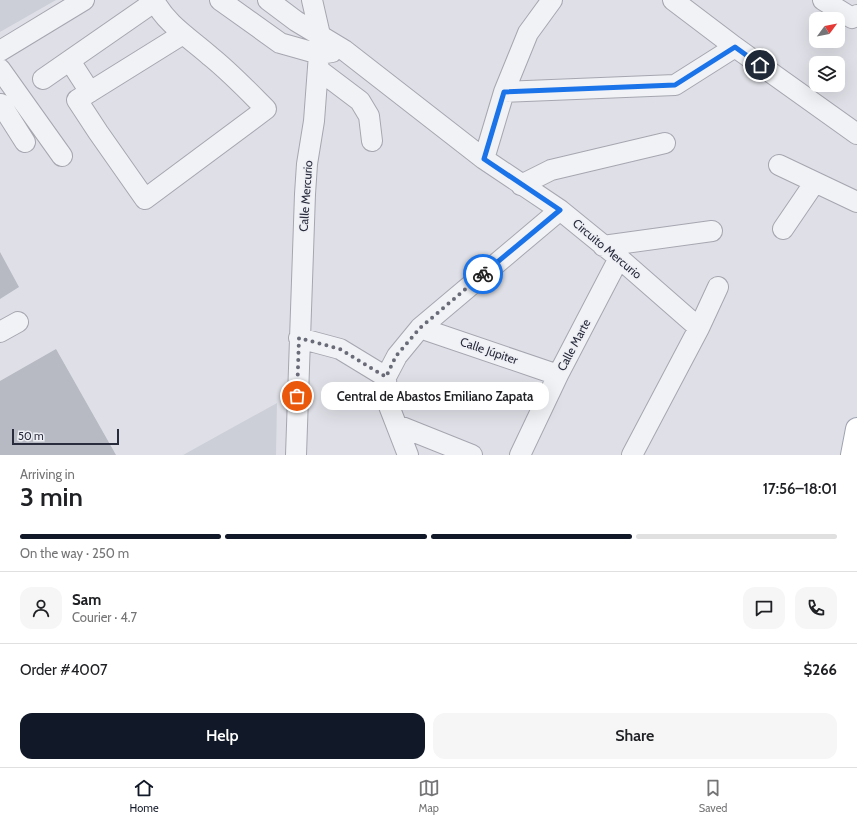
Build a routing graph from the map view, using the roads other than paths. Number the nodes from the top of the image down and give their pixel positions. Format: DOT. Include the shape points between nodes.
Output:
graph roads {
  1 [pos="84,0"];
  2 [pos="220,0"];
  3 [pos="268,0"];
  4 [pos="312,0"];
  5 [pos="552,0"];
  6 [pos="673,0"];
  7 [pos="823,0"];
  8 [pos="154,1"];
  9 [pos="857,16"];
  10 [pos="183,34"];
  11 [pos="735,47"];
  12 [pos="0,51"];
  13 [pos="319,53"];
  14 [pos="70,61"];
  15 [pos="0,69"];
  16 [pos="43,79"];
  17 [pos="90,92"];
  18 [pos="504,92"];
  19 [pos="17,93"];
  20 [pos="0,104"];
  21 [pos="857,134"];
  22 [pos="372,141"];
  23 [pos="25,142"];
  24 [pos="665,143"];
  25 [pos="62,156"];
  26 [pos="484,159"];
  27 [pos="780,165"];
  28 [pos="815,182"];
  29 [pos="521,185"];
  30 [pos="857,202"];
  31 [pos="560,210"];
  32 [pos="783,229"];
  33 [pos="712,231"];
  34 [pos="602,246"];
  35 [pos="619,258"];
  36 [pos="718,287"];
  37 [pos="18,322"];
  38 [pos="420,328"];
  39 [pos="699,328"];
  40 [pos="0,332"];
  41 [pos="299,338"];
  42 [pos="558,375"];
  43 [pos="386,377"];
  44 [pos="397,425"];
  45 [pos="296,455"];
  46 [pos="408,455"];
  47 [pos="472,455"];
  48 [pos="520,455"];
  49 [pos="632,455"];
  1 -- 12 [label="street"];
  2 -- 13 [label="street" via="280,43"];
  3 -- 13 [label="street" via="296,21"];
  4 -- 13 [label="street, Calle Mercurio"];
  5 -- 18 [label="street" via="528,33"];
  6 -- 11 [label="street"];
  7 -- 9 [label="street" via="846,16"];
  8 -- 10 [label="street"];
  8 -- 14 [label="street"];
  10 -- 17 [label="street"];
  10 -- 17 [label="street" via="266,109 145,200 78,100"];
  11 -- 18 [label="street" via="675,85"];
  11 -- 21 [label="street"];
  13 -- 22 [label="street" via="360,101 369,116"];
  13 -- 26 [label="street" via="344,50"];
  13 -- 41 [label="street, Calle Mercurio" via="314,121 306,171"];
  14 -- 16 [label="street"];
  14 -- 17 [label="street"];
  15 -- 19 [label="street"];
  18 -- 26 [label="street"];
  19 -- 20 [label="street"];
  19 -- 25 [label="street"];
  20 -- 23 [label="street"];
  24 -- 29 [label="street" via="551,170"];
  26 -- 29 [label="street"];
  27 -- 28 [label="street"];
  28 -- 30 [label="street"];
  28 -- 32 [label="street"];
  29 -- 31 [label="street"];
  31 -- 34 [label="street, Circuito Mercurio"];
  31 -- 38 [label="street"];
  33 -- 34 [label="street"];
  34 -- 35 [label="street, Circuito Mercurio"];
  35 -- 39 [label="street, Circuito Mercurio"];
  35 -- 42 [label="street, Calle Marte"];
  36 -- 39 [label="street"];
  37 -- 40 [label="street"];
  38 -- 42 [label="street, Calle Júpiter"];
  38 -- 43 [label="street" via="396,356"];
  39 -- 49 [label="street"];
  41 -- 43 [label="street" via="340,349"];
  41 -- 45 [label="street, Calle Mercurio"];
  42 -- 48 [label="street, Calle Marte"];
  43 -- 44 [label="street" via="388,401"];
  44 -- 46 [label="street"];
  44 -- 47 [label="street"];
}
